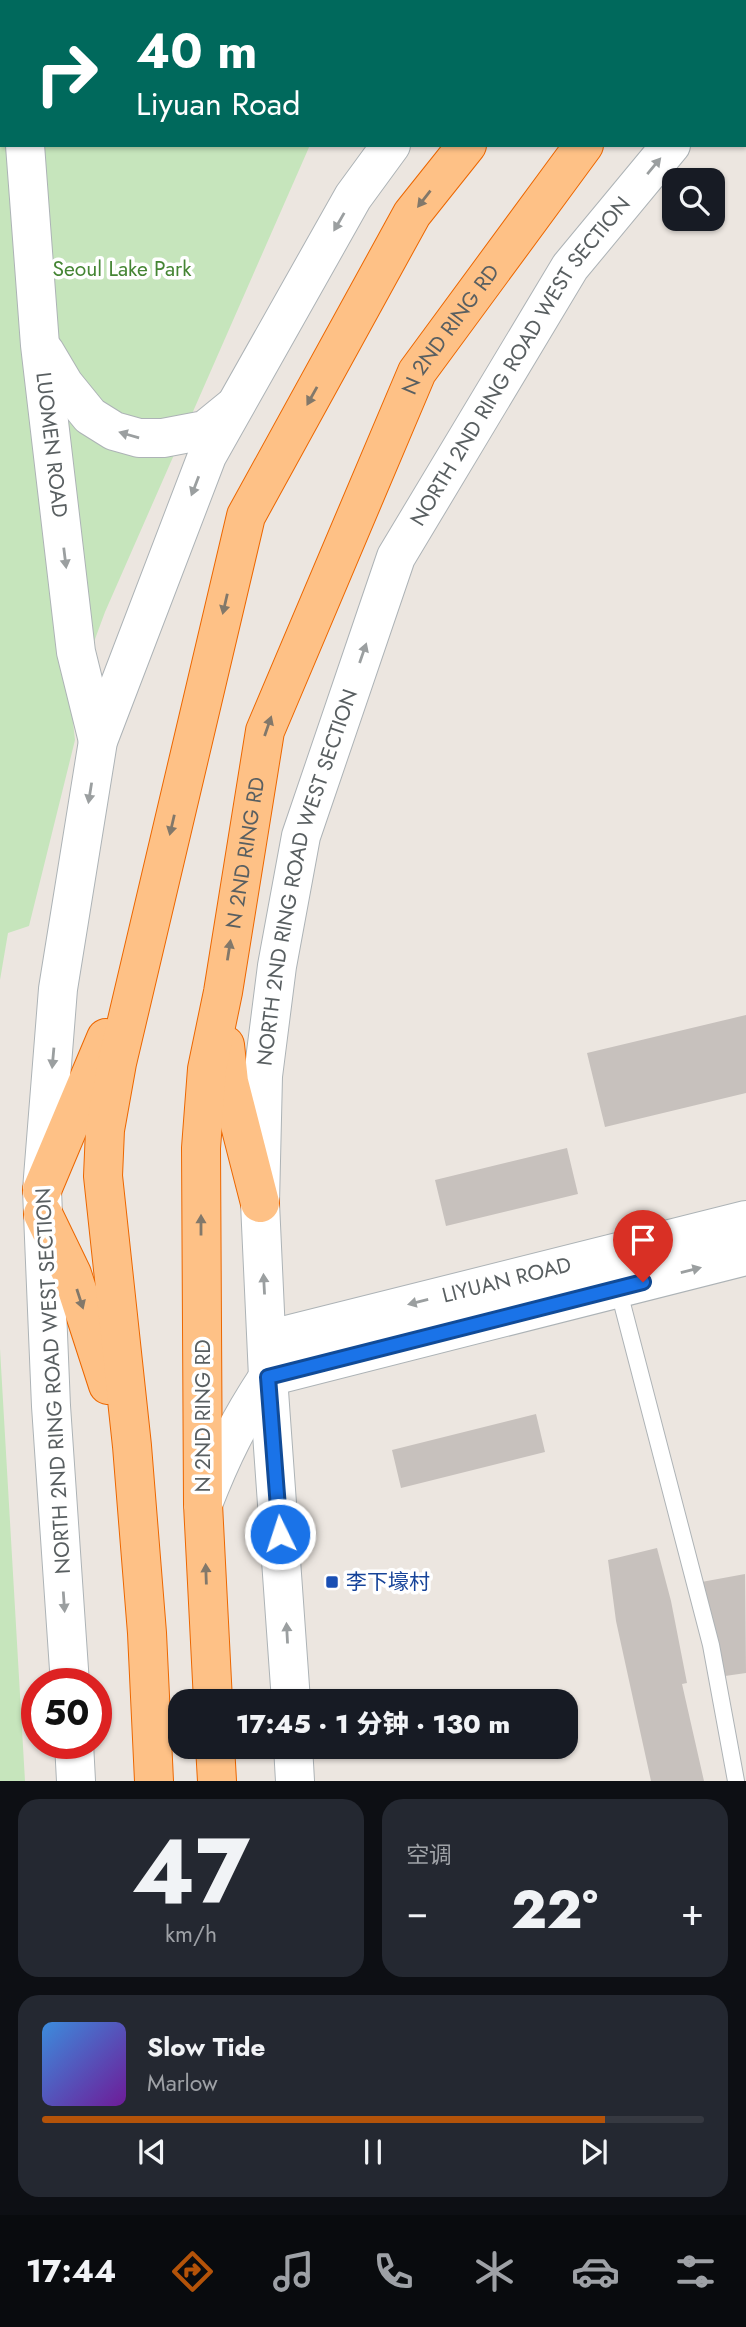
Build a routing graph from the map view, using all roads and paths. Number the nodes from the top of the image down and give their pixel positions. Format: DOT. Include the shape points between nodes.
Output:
graph roads {
  1 [pos="25,147"];
  2 [pos="390,147"];
  3 [pos="465,147"];
  4 [pos="583,147"];
  5 [pos="669,147"];
  6 [pos="40,345"];
  7 [pos="236,404"];
  8 [pos="98,741"];
  9 [pos="143,949"];
  10 [pos="223,992"];
  11 [pos="43,1202"];
  12 [pos="260,1203"];
  13 [pos="746,1220"];
  14 [pos="746,1256"];
  15 [pos="618,1288"];
  16 [pos="268,1359"];
  17 [pos="132,1446"];
  18 [pos="203,1504"];
  19 [pos="68,1668"];
  20 [pos="211,1689"];
  21 [pos="290,1689"];
  22 [pos="75,1759"];
  23 [pos="216,1759"];
  24 [pos="294,1759"];
  25 [pos="76,1781"];
  26 [pos="155,1781"];
  27 [pos="217,1781"];
  28 [pos="295,1781"];
  29 [pos="736,1781"];
  1 -- 6 [label="main road, LUOMEN ROAD"];
  2 -- 7 [label="main road, NORTH 2ND RING ROAD WEST SECTION, one-way" via="353,197"];
  3 -- 9 [label="highway, one-way" via="412,214 246,516"];
  10 -- 4 [label="highway, N 2ND RING RD, one-way" via="265,731 417,372"];
  12 -- 5 [label="main road, NORTH 2ND RING ROAD WEST SECTION, one-way" via="264,1076 277,966 301,836 396,557 570,267"];
  7 -- 6 [label="main road, one-way" via="205,430 163,438 127,435 90,416"];
  6 -- 8 [label="main road, LUOMEN ROAD, one-way" via="76,652"];
  7 -- 8 [label="main road, NORTH 2ND RING ROAD WEST SECTION, one-way" via="207,456"];
  8 -- 11 [label="main road, NORTH 2ND RING ROAD WEST SECTION, one-way" via="58,989"];
  9 -- 11 [label="highway"];
  9 -- 17 [label="highway" via="105,1130 103,1176"];
  10 -- 12 [label="highway" via="229,1082"];
  18 -- 10 [label="highway, N 2ND RING RD, one-way" via="201,1148 207,1069"];
  11 -- 17 [label="highway, one-way"];
  11 -- 19 [label="main road, NORTH 2ND RING ROAD WEST SECTION, one-way"];
  16 -- 12 [label="main road, NORTH 2ND RING ROAD WEST SECTION, one-way"];
  13 -- 16 [label="main road, LIYUAN ROAD, one-way"];
  15 -- 14 [label="main road, LIYUAN ROAD, one-way"];
  15 -- 16 [label="main road, LIYUAN ROAD"];
  15 -- 29 [label="lane" via="711,1645"];
  16 -- 18 [label="main road"];
  21 -- 16 [label="main road, NORTH 2ND RING ROAD WEST SECTION, one-way"];
  17 -- 26 [label="highway"];
  20 -- 18 [label="highway, N 2ND RING RD, one-way"];
  22 -- 25 [label="main road"];
  23 -- 27 [label="highway"];
  24 -- 28 [label="main road"];
}
